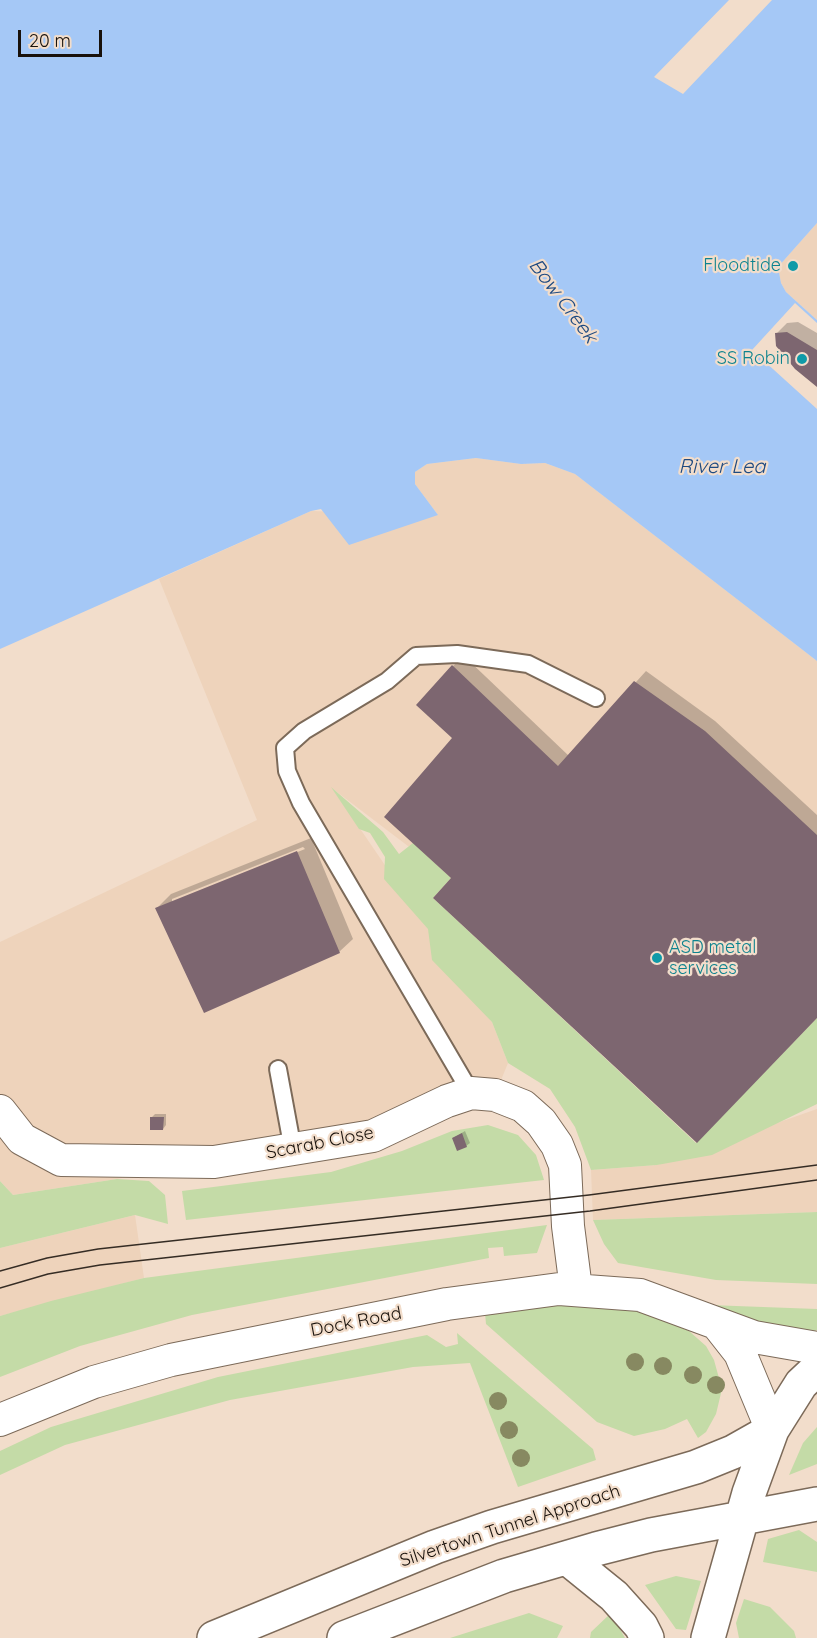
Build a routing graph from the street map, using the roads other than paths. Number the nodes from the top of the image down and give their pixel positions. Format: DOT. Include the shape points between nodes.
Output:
graph roads {
  1 [pos="596,698"];
  2 [pos="279,1069"];
  3 [pos="471,1093"];
  4 [pos="0,1111"];
  5 [pos="293,1150"];
  6 [pos="576,1289"];
  7 [pos="718,1326"];
  8 [pos="817,1348"];
  9 [pos="817,1369"];
  10 [pos="0,1420"];
  11 [pos="772,1430"];
  12 [pos="817,1504"];
  13 [pos="742,1518"];
  14 [pos="567,1558"];
  15 [pos="214,1638"];
  16 [pos="344,1638"];
  17 [pos="647,1638"];
  18 [pos="708,1638"];
  1 -- 3 [label="lane" via="528,664 457,654 417,656 387,681 304,731 285,748 287,771 301,803"];
  2 -- 5 [label="lane"];
  3 -- 5 [label="street, Scarab Close" via="373,1136"];
  3 -- 6 [label="street, Scarab Close" via="495,1095 523,1106 541,1122 557,1145 565,1166"];
  4 -- 5 [label="street, Scarab Close" via="22,1139 61,1160 214,1162"];
  6 -- 7 [label="street, Dock Road" via="639,1295 683,1309"];
  6 -- 10 [label="street, Dock Road" via="447,1304 215,1350 94,1382"];
  7 -- 8 [label="street, Dock Road" via="774,1342"];
  7 -- 11 [label="street, Dock Road" via="740,1353"];
  9 -- 11 [label="highway" via="801,1384"];
  11 -- 13 [label="highway"];
  11 -- 15 [label="highway, Silvertown Tunnel Approach" via="696,1467 435,1547"];
  12 -- 13 [label="highway"];
  13 -- 14 [label="highway" via="651,1535"];
  13 -- 18 [label="highway"];
  14 -- 16 [label="highway" via="504,1576"];
  14 -- 17 [label="highway" via="614,1596"];
}
